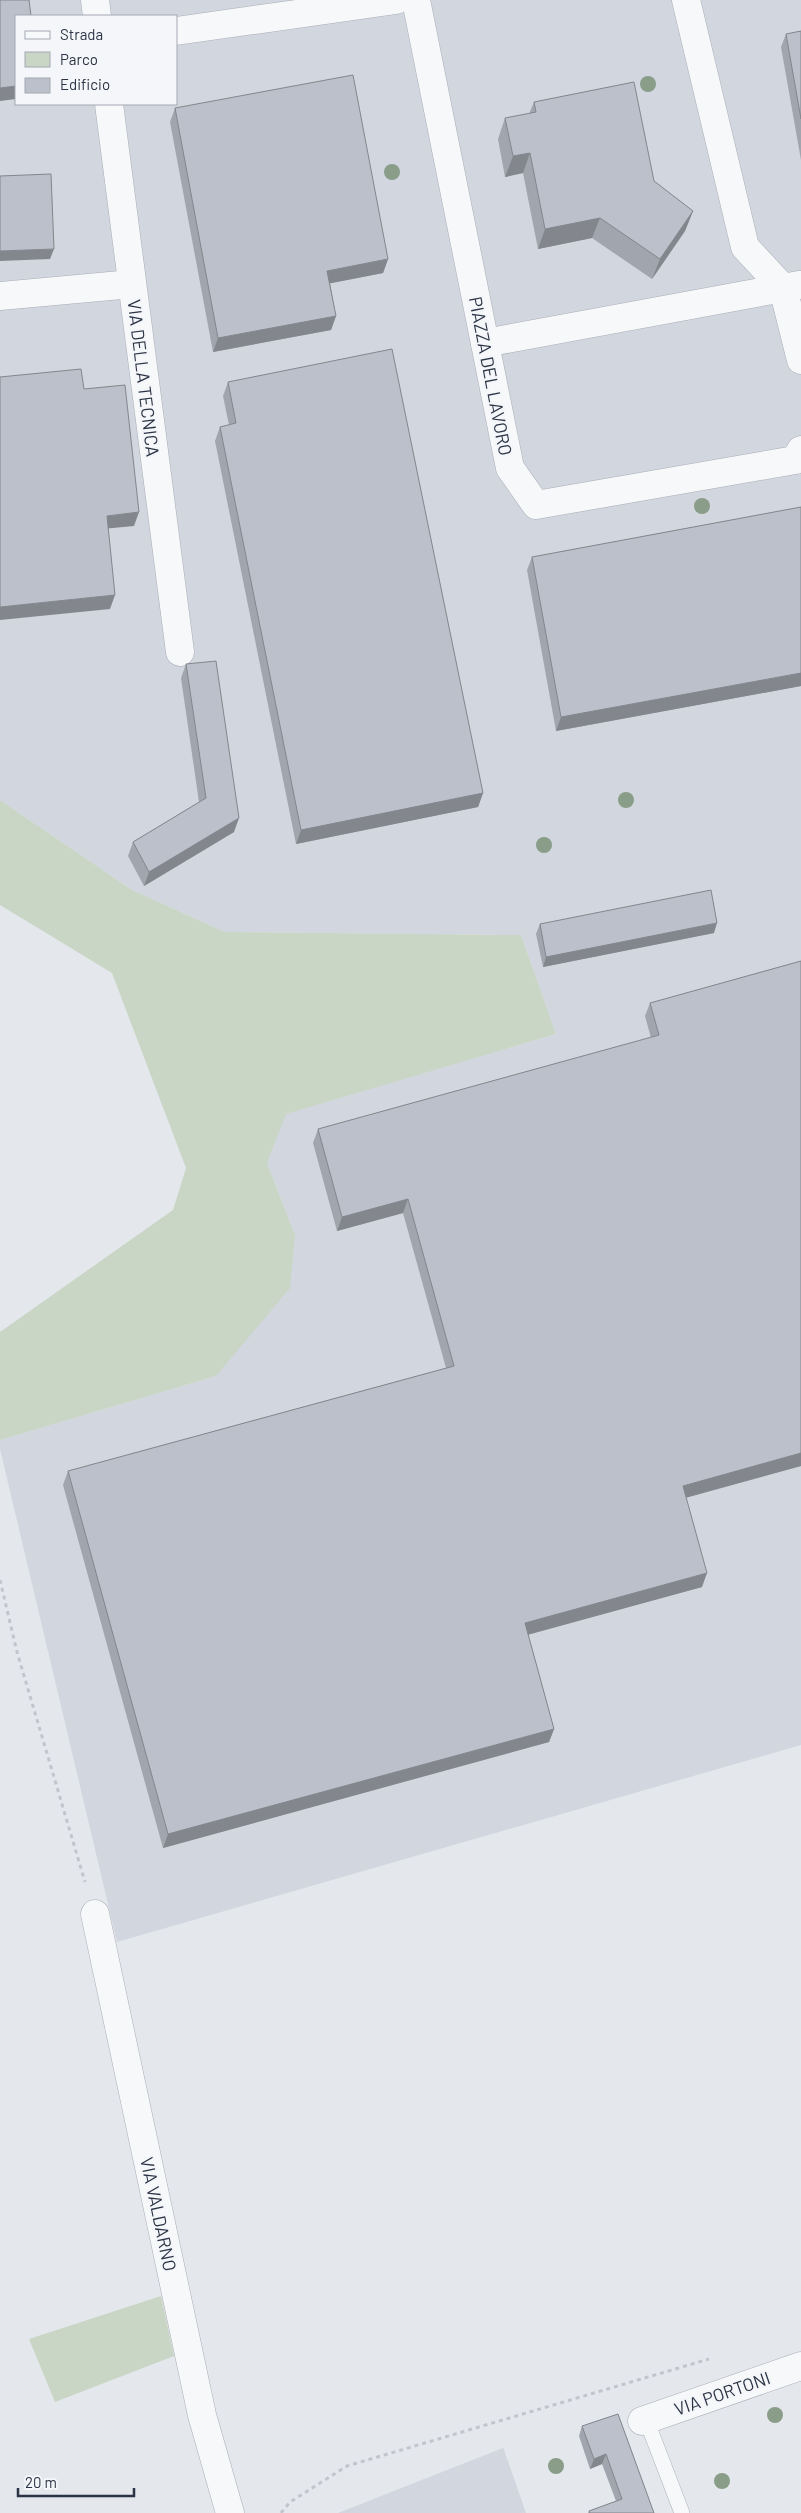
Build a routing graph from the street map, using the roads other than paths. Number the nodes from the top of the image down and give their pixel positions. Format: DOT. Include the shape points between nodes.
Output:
graph roads {
  1 [pos="95,0"];
  2 [pos="396,0"];
  3 [pos="416,0"];
  4 [pos="686,0"];
  5 [pos="97,15"];
  6 [pos="178,31"];
  7 [pos="109,105"];
  8 [pos="132,284"];
  9 [pos="792,286"];
  10 [pos="0,296"];
  11 [pos="485,343"];
  12 [pos="801,360"];
  13 [pos="801,450"];
  14 [pos="180,652"];
  15 [pos="95,1914"];
  16 [pos="801,2366"];
  17 [pos="644,2420"];
  18 [pos="230,2513"];
  19 [pos="682,2513"];
  1 -- 5 [label="street"];
  2 -- 6 [label="street"];
  3 -- 11 [label="street, PIAZZA DEL LAVORO"];
  4 -- 9 [label="street" via="745,246"];
  7 -- 8 [label="street, VIA DELLA TECNICA"];
  8 -- 10 [label="street"];
  8 -- 14 [label="street, VIA DELLA TECNICA"];
  9 -- 11 [label="street"];
  9 -- 12 [label="street"];
  11 -- 13 [label="street, PIAZZA DEL LAVORO" via="510,468 536,505 795,460"];
  15 -- 18 [label="street, VIA VALDARNO" via="202,2415"];
  16 -- 17 [label="street, VIA PORTONI"];
  17 -- 19 [label="lane"];
}
